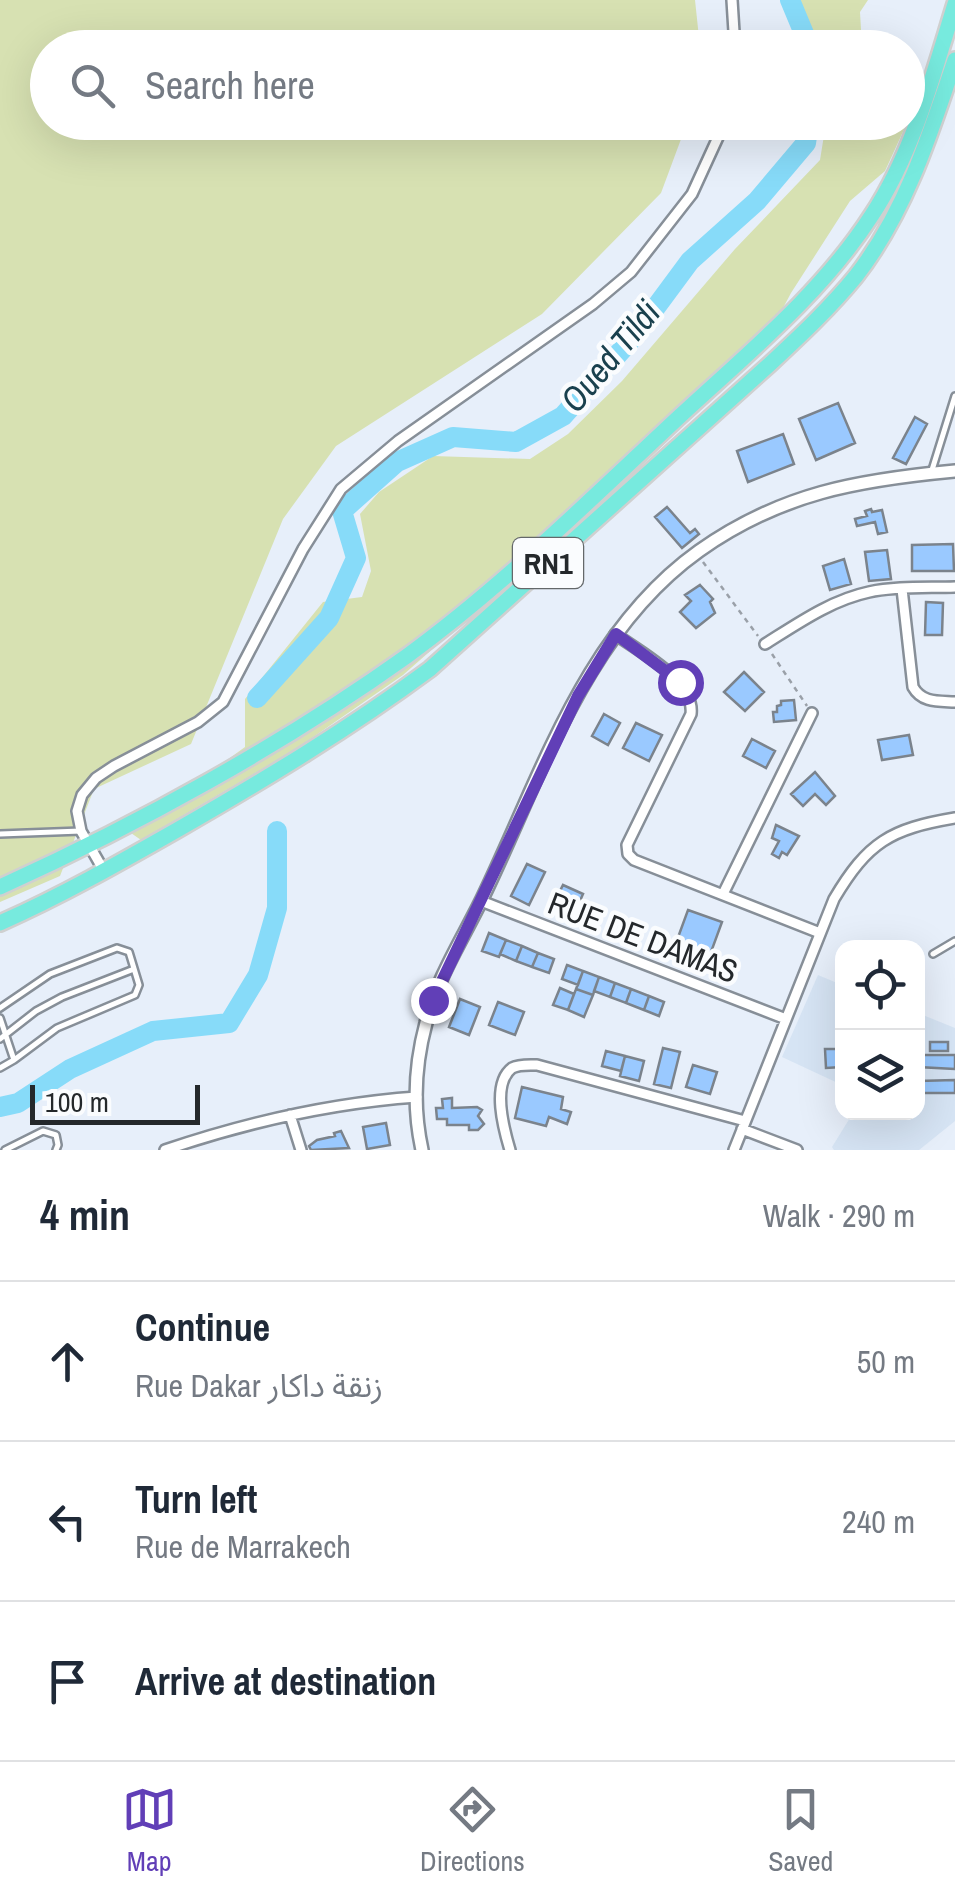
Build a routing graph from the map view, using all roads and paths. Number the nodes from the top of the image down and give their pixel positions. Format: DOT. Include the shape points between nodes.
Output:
graph roads {
  1 [pos="732,0"];
  2 [pos="955,4"];
  3 [pos="734,30"];
  4 [pos="955,60"];
  5 [pos="925,90"];
  6 [pos="717,140"];
  7 [pos="907,140"];
  8 [pos="955,396"];
  9 [pos="955,470"];
  10 [pos="931,473"];
  11 [pos="696,553"];
  12 [pos="955,587"];
  13 [pos="902,589"];
  14 [pos="616,634"];
  15 [pos="765,644"];
  16 [pos="955,702"];
  17 [pos="812,713"];
  18 [pos="955,818"];
  19 [pos="0,834"];
  20 [pos="84,838"];
  21 [pos="104,872"];
  22 [pos="0,887"];
  23 [pos="723,894"];
  24 [pos="481,900"];
  25 [pos="0,923"];
  26 [pos="820,932"];
  27 [pos="955,942"];
  28 [pos="933,954"];
  29 [pos="134,969"];
  30 [pos="0,1008"];
  31 [pos="0,1018"];
  32 [pos="786,1020"];
  33 [pos="7,1034"];
  34 [pos="0,1039"];
  35 [pos="14,1060"];
  36 [pos="0,1068"];
  37 [pos="417,1098"];
  38 [pos="290,1114"];
  39 [pos="744,1125"];
  40 [pos="5,1150"];
  41 [pos="56,1150"];
  42 [pos="164,1150"];
  43 [pos="300,1150"];
  44 [pos="422,1150"];
  45 [pos="510,1150"];
  46 [pos="734,1150"];
  47 [pos="797,1150"];
  1 -- 3 [label="street"];
  2 -- 5 [label="highway, RN1"];
  4 -- 21 [label="highway, RN1" via="918,167 890,224 815,322 430,669 292,764"];
  6 -- 20 [label="street" via="692,194 630,272 340,489 223,702 96,778 77,811"];
  7 -- 20 [label="highway, RN1" via="861,230 793,314 570,518 352,694 212,777"];
  8 -- 10 [label="lane"];
  9 -- 10 [label="street"];
  10 -- 11 [label="street" via="803,496"];
  11 -- 14 [label="street"];
  11 -- 15 [label="path"];
  12 -- 13 [label="street"];
  13 -- 15 [label="street" via="831,605"];
  13 -- 16 [label="street" via="913,688 928,700"];
  14 -- 23 [label="street" via="680,682 692,702 628,854"];
  14 -- 24 [label="street" via="578,696"];
  15 -- 17 [label="path"];
  17 -- 23 [label="street"];
  18 -- 26 [label="street" via="919,824 865,853"];
  19 -- 20 [label="lane"];
  20 -- 21 [label="street"];
  20 -- 22 [label="highway, RN1"];
  21 -- 25 [label="highway, RN1"];
  23 -- 26 [label="street"];
  24 -- 32 [label="street, RUE DE DAMAS"];
  24 -- 37 [label="street" via="433,1000 416,1071"];
  26 -- 32 [label="street"];
  27 -- 28 [label="lane"];
  29 -- 30 [label="lane" via="129,952 117,948 50,974"];
  29 -- 33 [label="lane" via="62,996"];
  29 -- 35 [label="lane" via="135,994 57,1028"];
  31 -- 33 [label="lane"];
  32 -- 39 [label="street"];
  33 -- 34 [label="lane"];
  33 -- 35 [label="lane"];
  35 -- 36 [label="lane"];
  37 -- 38 [label="street"];
  37 -- 44 [label="street"];
  38 -- 42 [label="street"];
  38 -- 43 [label="street"];
  39 -- 45 [label="street" via="522,1065 512,1069 502,1092"];
  39 -- 46 [label="street"];
  39 -- 47 [label="street"];
  40 -- 41 [label="lane" via="44,1131 56,1135"];
}
